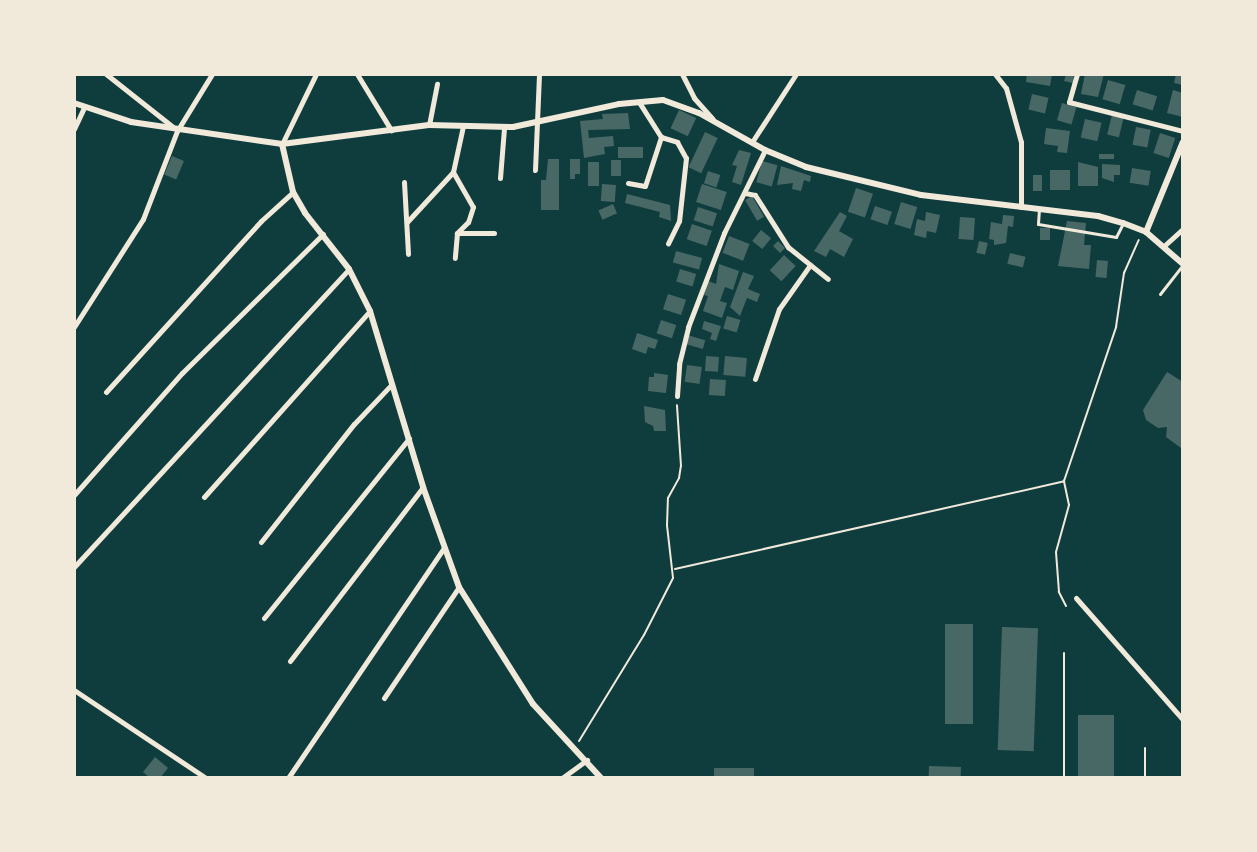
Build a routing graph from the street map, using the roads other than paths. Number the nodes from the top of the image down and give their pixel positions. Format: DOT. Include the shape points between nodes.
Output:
graph roads {
  1 [pos="106,74"];
  2 [pos="212,74"];
  3 [pos="316,74"];
  4 [pos="357,74"];
  5 [pos="539,74"];
  6 [pos="682,74"];
  7 [pos="796,74"];
  8 [pos="995,74"];
  9 [pos="1077,74"];
  10 [pos="437,84"];
  11 [pos="638,101"];
  12 [pos="74,103"];
  13 [pos="84,108"];
  14 [pos="715,122"];
  15 [pos="429,125"];
  16 [pos="534,125"];
  17 [pos="463,126"];
  18 [pos="504,128"];
  19 [pos="74,129"];
  20 [pos="391,130"];
  21 [pos="177,131"];
  22 [pos="1183,131"];
  23 [pos="661,137"];
  24 [pos="752,142"];
  25 [pos="1183,142"];
  26 [pos="282,144"];
  27 [pos="765,150"];
  28 [pos="535,170"];
  29 [pos="453,172"];
  30 [pos="500,178"];
  31 [pos="404,182"];
  32 [pos="628,183"];
  33 [pos="293,192"];
  34 [pos="745,193"];
  35 [pos="1021,208"];
  36 [pos="1039,209"];
  37 [pos="407,222"];
  38 [pos="1123,223"];
  39 [pos="1183,229"];
  40 [pos="1146,232"];
  41 [pos="457,233"];
  42 [pos="494,233"];
  43 [pos="323,234"];
  44 [pos="668,244"];
  45 [pos="1165,245"];
  46 [pos="408,254"];
  47 [pos="455,258"];
  48 [pos="1183,264"];
  49 [pos="810,265"];
  50 [pos="349,269"];
  51 [pos="828,279"];
  52 [pos="1160,294"];
  53 [pos="370,311"];
  54 [pos="74,327"];
  55 [pos="755,379"];
  56 [pos="392,384"];
  57 [pos="106,392"];
  58 [pos="677,396"];
  59 [pos="409,438"];
  60 [pos="423,487"];
  61 [pos="74,495"];
  62 [pos="204,497"];
  63 [pos="261,542"];
  64 [pos="444,548"];
  65 [pos="74,567"];
  66 [pos="459,587"];
  67 [pos="1076,598"];
  68 [pos="264,618"];
  69 [pos="290,661"];
  70 [pos="74,690"];
  71 [pos="384,698"];
  72 [pos="1183,720"];
  73 [pos="588,760"];
  74 [pos="206,778"];
  75 [pos="288,778"];
  76 [pos="562,778"];
  77 [pos="601,778"];
  1 -- 21 [label="street"];
  2 -- 21 [label="street"];
  3 -- 26 [label="street"];
  4 -- 20 [label="street"];
  5 -- 16 [label="street"];
  6 -- 14 [label="street"];
  7 -- 24 [label="street"];
  8 -- 35 [label="street" via="1006,88 1021,142"];
  9 -- 22 [label="street" via="1069,102"];
  10 -- 15 [label="street"];
  11 -- 14 [label="street" via="680,104"];
  11 -- 16 [label="street"];
  11 -- 23 [label="street"];
  12 -- 13 [label="street"];
  13 -- 19 [label="street"];
  13 -- 21 [label="street"];
  14 -- 24 [label="street"];
  15 -- 17 [label="street"];
  15 -- 20 [label="street"];
  16 -- 18 [label="street"];
  16 -- 28 [label="street"];
  17 -- 18 [label="street"];
  17 -- 29 [label="street"];
  18 -- 30 [label="street"];
  20 -- 26 [label="street"];
  21 -- 26 [label="street"];
  21 -- 54 [label="street" via="143,219"];
  23 -- 32 [label="street" via="645,186"];
  23 -- 44 [label="street" via="677,142 686,158 679,221"];
  24 -- 27 [label="street"];
  25 -- 40 [label="street"];
  26 -- 33 [label="street"];
  27 -- 34 [label="street"];
  27 -- 35 [label="street" via="806,167 921,195"];
  29 -- 37 [label="street"];
  29 -- 41 [label="street" via="473,207"];
  31 -- 37 [label="street"];
  33 -- 43 [label="street"];
  33 -- 57 [label="street"];
  34 -- 49 [label="street" via="755,195 788,247"];
  34 -- 58 [label="street" via="688,327"];
  35 -- 36 [label="street"];
  36 -- 38 [label="street"];
  36 -- 38 [label="lane" via="1038,224 1053,227 1116,237"];
  37 -- 46 [label="street"];
  38 -- 40 [label="street"];
  39 -- 45 [label="street"];
  40 -- 45 [label="street"];
  41 -- 42 [label="street"];
  41 -- 47 [label="street"];
  43 -- 50 [label="street"];
  43 -- 61 [label="street" via="182,373"];
  45 -- 48 [label="street"];
  48 -- 52 [label="lane"];
  49 -- 51 [label="street"];
  49 -- 55 [label="street" via="779,309"];
  50 -- 53 [label="street"];
  50 -- 65 [label="street"];
  53 -- 56 [label="street"];
  53 -- 62 [label="street"];
  56 -- 59 [label="street"];
  56 -- 63 [label="street"];
  59 -- 60 [label="street"];
  59 -- 68 [label="street"];
  60 -- 64 [label="street"];
  60 -- 69 [label="street"];
  64 -- 66 [label="street"];
  64 -- 75 [label="street"];
  66 -- 71 [label="street"];
  66 -- 73 [label="street" via="533,704"];
  67 -- 72 [label="street"];
  70 -- 74 [label="street"];
  73 -- 76 [label="street"];
  73 -- 77 [label="street"];
}
